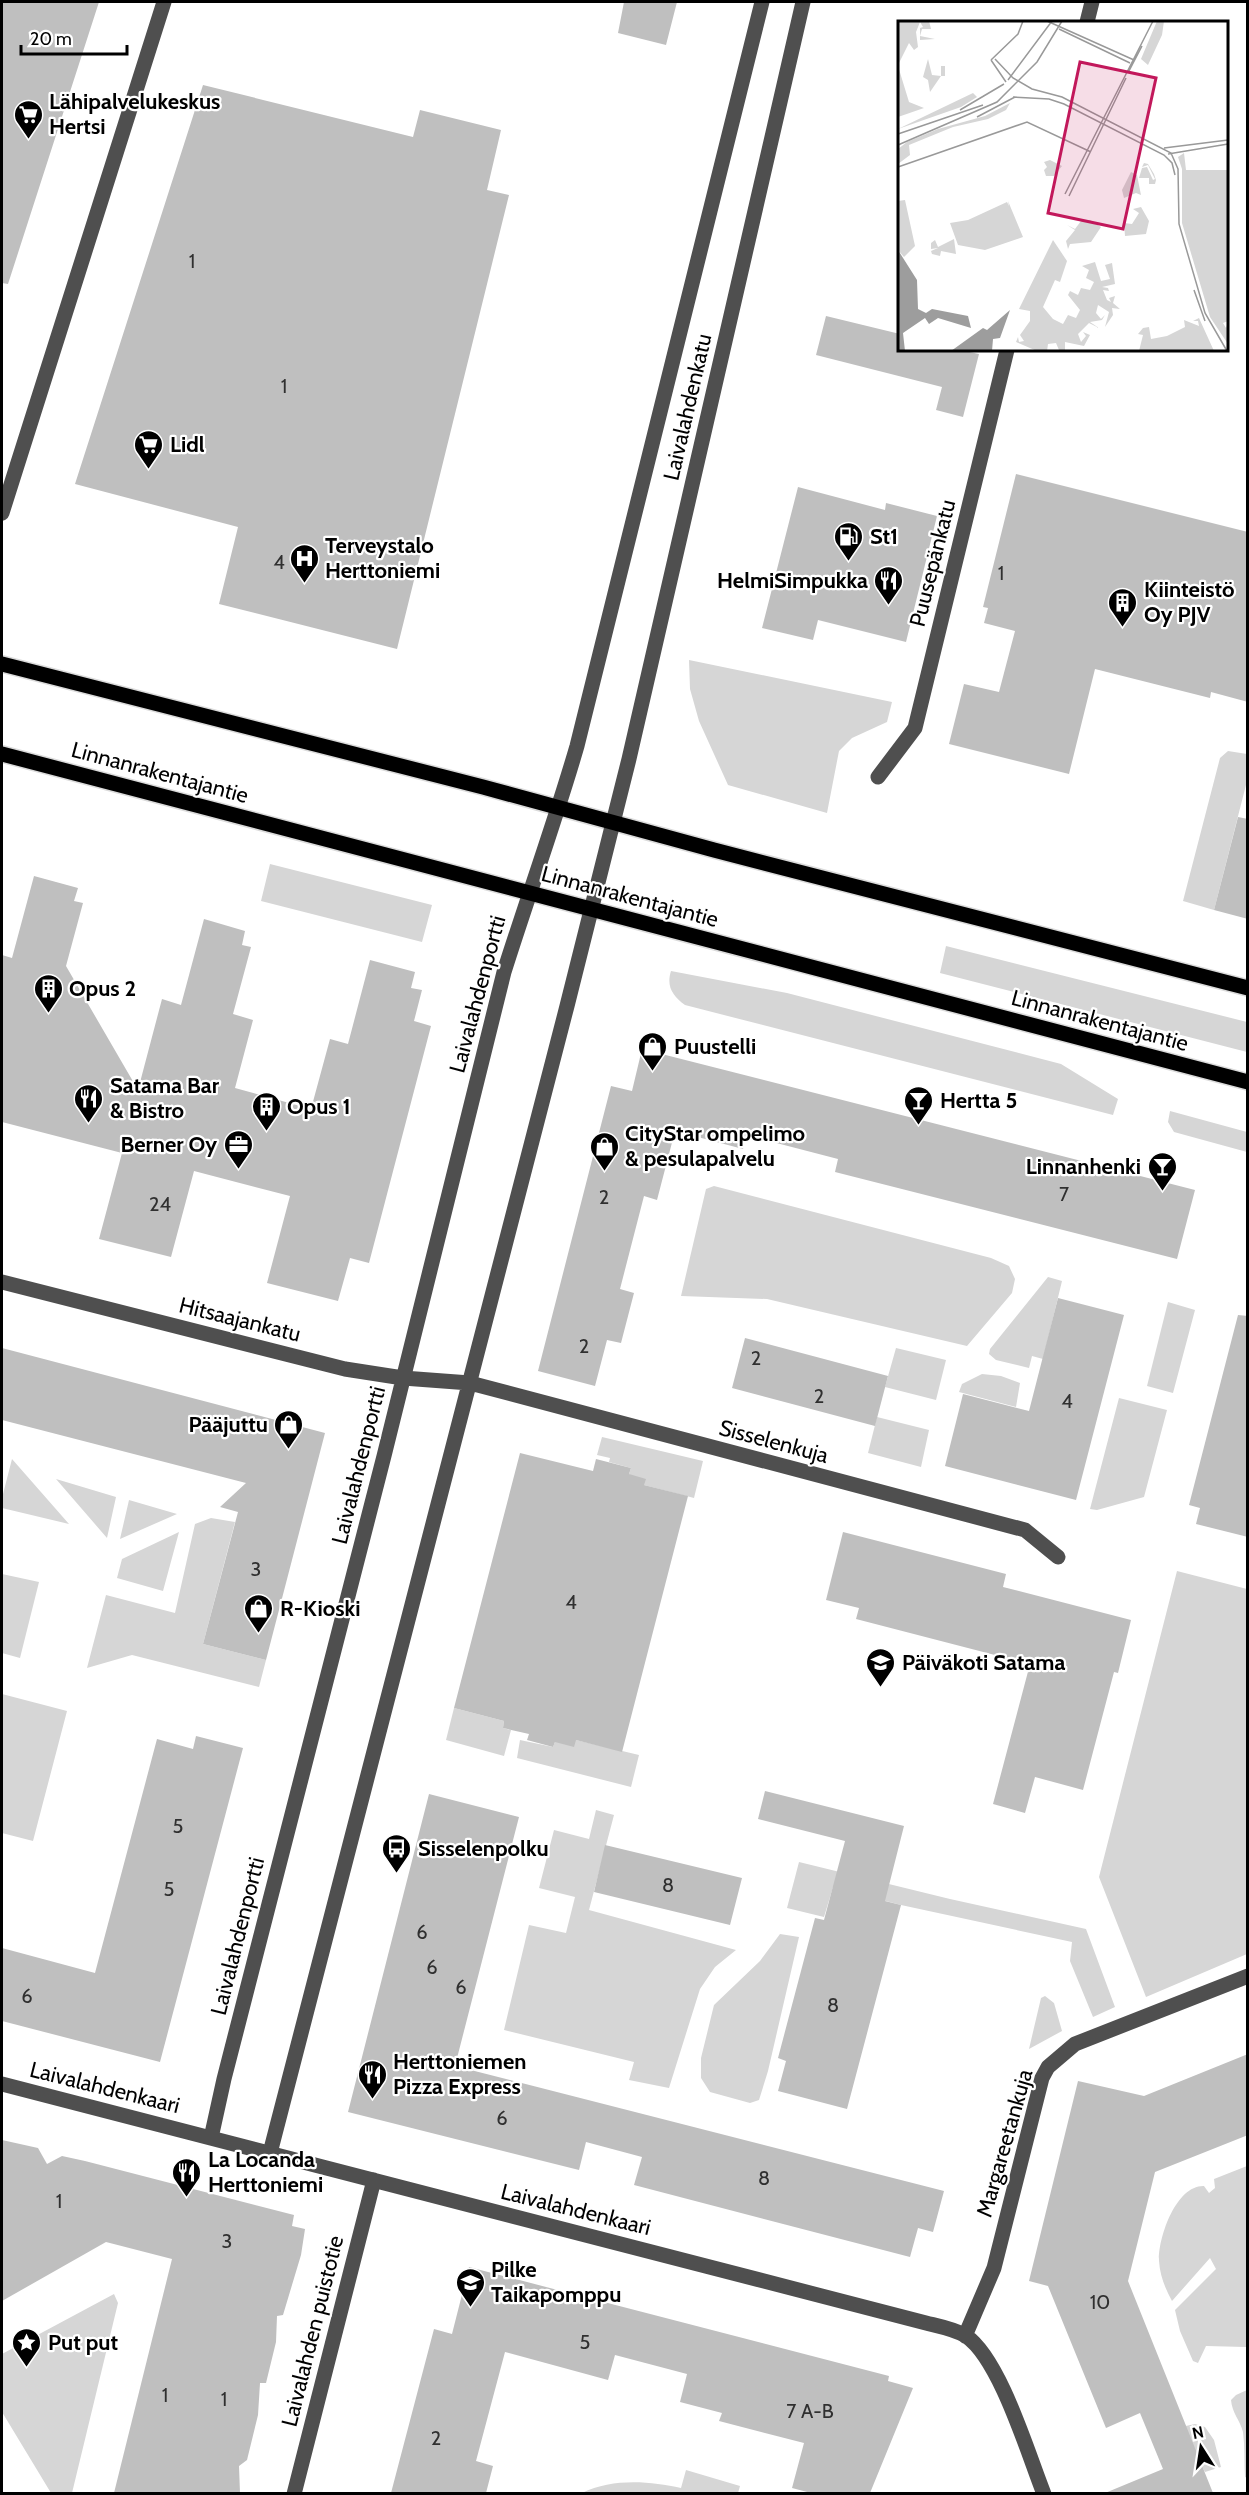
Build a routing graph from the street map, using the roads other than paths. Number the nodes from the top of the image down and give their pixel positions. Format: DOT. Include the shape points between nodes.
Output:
graph roads {
  1 [pos="164,2"];
  2 [pos="762,2"];
  3 [pos="803,2"];
  4 [pos="1092,2"];
  5 [pos="1087,21"];
  6 [pos="1007,351"];
  7 [pos="2,513"];
  8 [pos="2,664"];
  9 [pos="2,754"];
  10 [pos="878,777"];
  11 [pos="559,807"];
  12 [pos="613,822"];
  13 [pos="529,892"];
  14 [pos="591,909"];
  15 [pos="1248,988"];
  16 [pos="1248,1082"];
  17 [pos="2,1282"];
  18 [pos="403,1378"];
  19 [pos="470,1383"];
  20 [pos="1058,1557"];
  21 [pos="1248,1976"];
  22 [pos="2,2084"];
  23 [pos="211,2138"];
  24 [pos="270,2153"];
  25 [pos="374,2180"];
  26 [pos="965,2336"];
  27 [pos="294,2493"];
  28 [pos="1044,2493"];
  1 -- 7 [label="street"];
  2 -- 11 [label="street, Laivalahdenkatu"];
  3 -- 12 [label="street, Laivalahdenkatu"];
  4 -- 5 [label="street"];
  6 -- 10 [label="street, Puusepänkatu" via="915,728"];
  8 -- 11 [label="main road"];
  9 -- 13 [label="main road, Linnanrakentajantie"];
  11 -- 12 [label="main road"];
  11 -- 13 [label="street, Laivalahdenportti"];
  12 -- 14 [label="street"];
  12 -- 15 [label="main road"];
  13 -- 14 [label="main road, Linnanrakentajantie"];
  13 -- 18 [label="street, Laivalahdenportti" via="492,1019"];
  14 -- 16 [label="main road, Linnanrakentajantie"];
  14 -- 19 [label="street"];
  17 -- 18 [label="street, Hitsaajankatu" via="345,1369"];
  18 -- 19 [label="street, Hitsaajankatu"];
  18 -- 23 [label="street, Laivalahdenportti"];
  19 -- 20 [label="street, Sisselenkuja" via="1025,1530"];
  19 -- 24 [label="street"];
  21 -- 26 [label="street, Margareetankuja" via="1075,2044 1048,2067 994,2268"];
  22 -- 23 [label="street, Laivalahdenkaari"];
  23 -- 24 [label="street, Laivalahdenkaari"];
  24 -- 25 [label="street, Laivalahdenkaari"];
  25 -- 26 [label="street, Laivalahdenkaari"];
  25 -- 27 [label="street, Laivalahden puistotie"];
  26 -- 28 [label="street" via="998,2378"];
}
